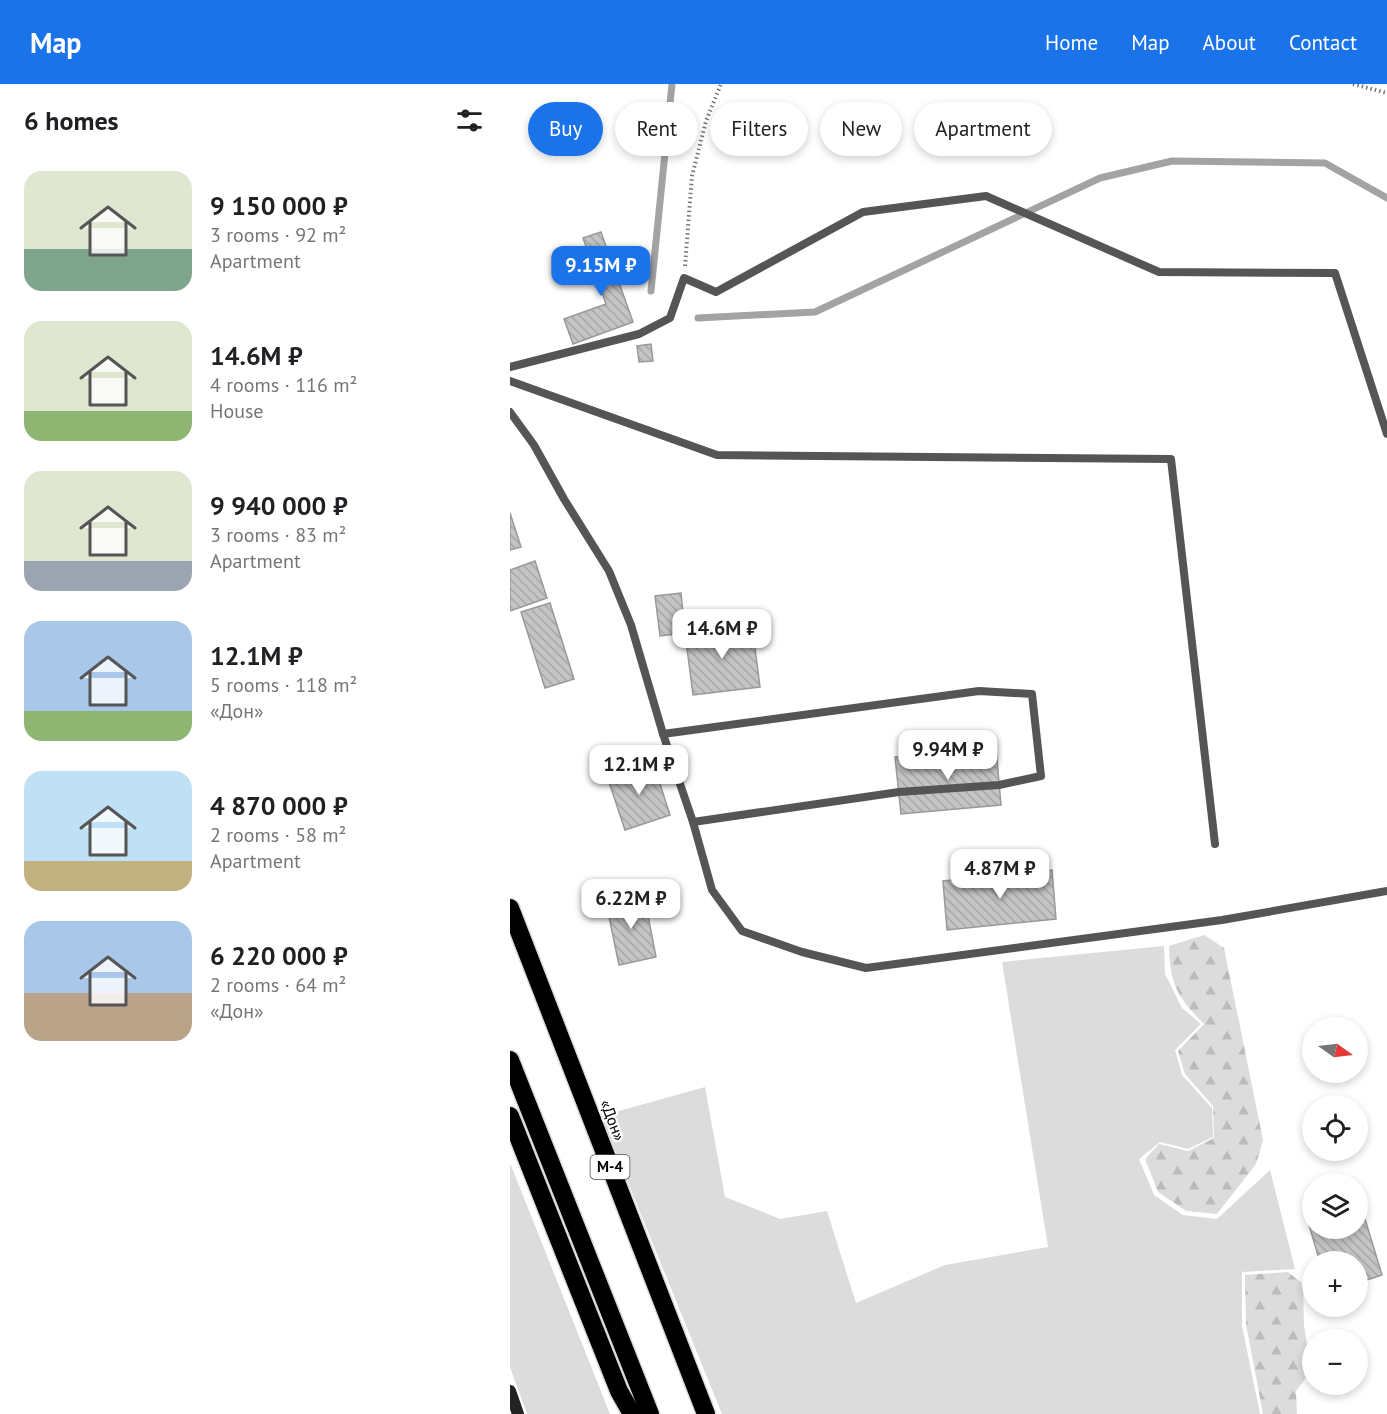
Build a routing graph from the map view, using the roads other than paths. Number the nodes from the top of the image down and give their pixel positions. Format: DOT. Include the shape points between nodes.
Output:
graph roads {
  1 [pos="510,367"];
  2 [pos="510,381"];
  3 [pos="510,412"];
  4 [pos="1387,434"];
  5 [pos="663,734"];
  6 [pos="693,822"];
  7 [pos="1215,844"];
  8 [pos="1387,891"];
  9 [pos="510,908"];
  10 [pos="510,1060"];
  11 [pos="510,1116"];
  12 [pos="510,1391"];
  13 [pos="518,1414"];
  14 [pos="632,1414"];
  15 [pos="650,1414"];
  16 [pos="706,1414"];
  1 -- 4 [label="lane" via="639,334 670,318 684,278 716,292 863,212 986,196 1159,272 1335,273"];
  2 -- 7 [label="lane" via="717,454 1171,459"];
  3 -- 5 [label="lane" via="609,570 631,625"];
  5 -- 6 [label="lane"];
  5 -- 6 [label="lane" via="979,691 1032,694 1041,776 999,785 899,792"];
  6 -- 8 [label="lane" via="712,890 742,931 866,968 1222,920"];
  9 -- 16 [label="highway, «Дон» / М-4"];
  10 -- 15 [label="highway"];
  11 -- 14 [label="highway" via="619,1391"];
  12 -- 13 [label="street"];
}
